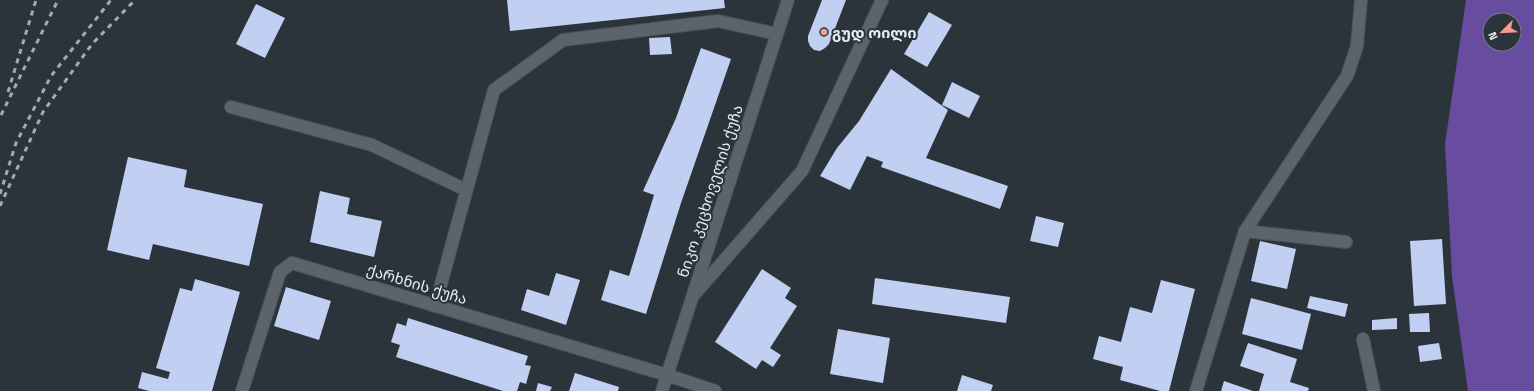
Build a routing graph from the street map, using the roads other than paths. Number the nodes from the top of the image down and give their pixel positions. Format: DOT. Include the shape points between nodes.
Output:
graph roads {
  1 [pos="788,0"];
  2 [pos="882,0"];
  3 [pos="1361,0"];
  4 [pos="777,34"];
  5 [pos="232,107"];
  6 [pos="466,190"];
  7 [pos="1245,231"];
  8 [pos="1346,242"];
  9 [pos="692,296"];
  10 [pos="435,306"];
  11 [pos="1363,339"];
  12 [pos="667,375"];
  13 [pos="242,391"];
  14 [pos="662,391"];
  15 [pos="715,391"];
  16 [pos="1196,391"];
  17 [pos="1374,391"];
  1 -- 4 [label="street, ნიკო კეცხოველის ქუჩა"];
  2 -- 9 [label="street" via="802,170"];
  3 -- 7 [label="street" via="1357,46 1347,76"];
  4 -- 6 [label="street" via="718,21 563,40 494,90"];
  4 -- 9 [label="street, ნიკო კეცხოველის ქუჩა"];
  5 -- 6 [label="street" via="372,145"];
  6 -- 10 [label="street"];
  7 -- 8 [label="street"];
  7 -- 16 [label="street"];
  9 -- 12 [label="street, ნიკო კეცხოველის ქუჩა"];
  10 -- 12 [label="street, ქარხნის ქუჩა"];
  10 -- 13 [label="street, ქარხნის ქუჩა" via="292,263 280,272"];
  11 -- 17 [label="street"];
  12 -- 14 [label="street, ნიკო კეცხოველის ქუჩა"];
  12 -- 15 [label="street, ქარხნის ქუჩა"];
}
